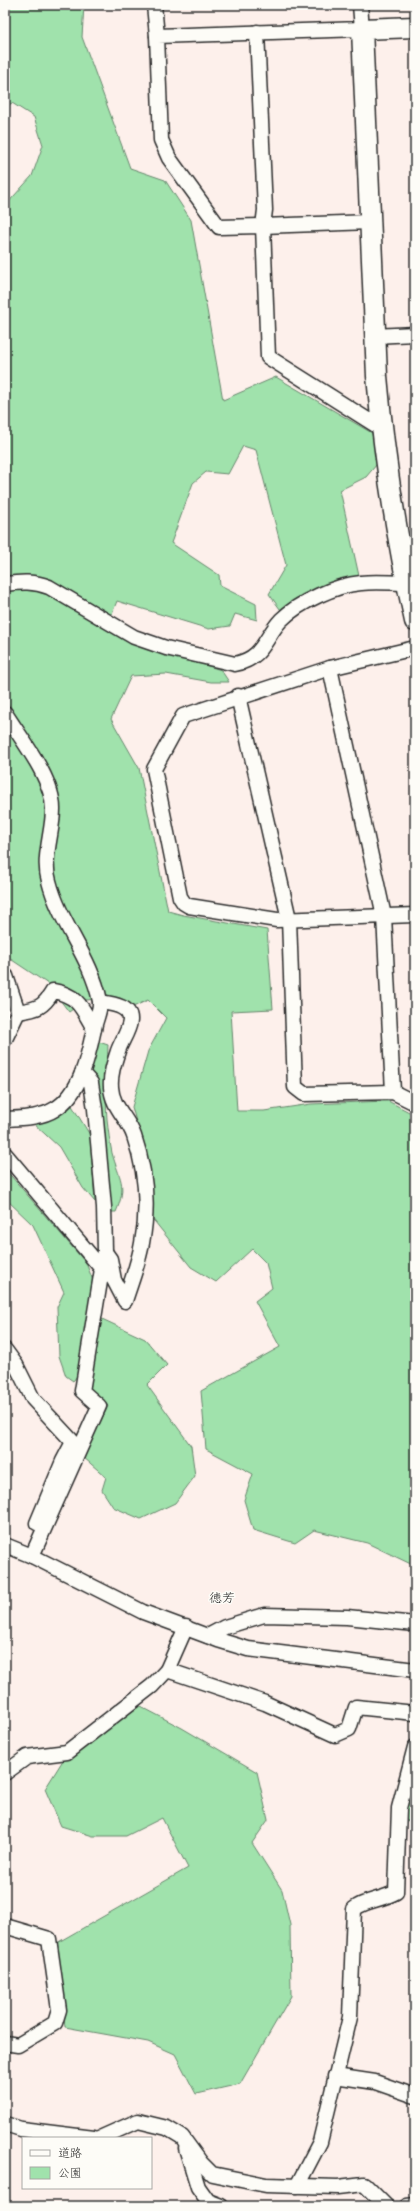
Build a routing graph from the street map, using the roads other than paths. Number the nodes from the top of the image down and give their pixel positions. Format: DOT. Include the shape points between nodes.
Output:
graph roads {
  1 [pos="154,5"];
  2 [pos="360,5"];
  3 [pos="415,27"];
  4 [pos="362,29"];
  5 [pos="257,32"];
  6 [pos="157,36"];
  7 [pos="370,222"];
  8 [pos="263,226"];
  9 [pos="415,334"];
  10 [pos="374,336"];
  11 [pos="382,429"];
  12 [pos="406,583"];
  13 [pos="5,584"];
  14 [pos="415,621"];
  15 [pos="415,648"];
  16 [pos="330,668"];
  17 [pos="238,696"];
  18 [pos="5,713"];
  19 [pos="415,915"];
  20 [pos="384,916"];
  21 [pos="289,919"];
  22 [pos="6,976"];
  23 [pos="100,1002"];
  24 [pos="18,1012"];
  25 [pos="94,1029"];
  26 [pos="5,1039"];
  27 [pos="82,1073"];
  28 [pos="393,1092"];
  29 [pos="415,1103"];
  30 [pos="5,1119"];
  31 [pos="5,1154"];
  32 [pos="104,1251"];
  33 [pos="102,1269"];
  34 [pos="5,1350"];
  35 [pos="5,1545"];
  36 [pos="28,1555"];
  37 [pos="415,1624"];
  38 [pos="186,1627"];
  39 [pos="208,1636"];
  40 [pos="167,1670"];
  41 [pos="415,1670"];
  42 [pos="415,1713"];
  43 [pos="415,1747"];
  44 [pos="5,1773"];
  45 [pos="5,1926"];
  46 [pos="5,2043"];
  47 [pos="335,2076"];
  48 [pos="415,2096"];
  49 [pos="5,2124"];
  50 [pos="86,2137"];
  51 [pos="102,2137"];
  52 [pos="182,2137"];
  53 [pos="297,2186"];
  54 [pos="415,2205"];
  55 [pos="221,2206"];
  56 [pos="386,2206"];
  57 [pos="407,2206"];
  1 -- 6 [label="street"];
  2 -- 4 [label="street"];
  3 -- 4 [label="street"];
  4 -- 5 [label="street"];
  4 -- 7 [label="street"];
  5 -- 6 [label="street"];
  5 -- 8 [label="street" via="265,210"];
  6 -- 8 [label="street" via="161,140 169,158 219,227"];
  7 -- 8 [label="street"];
  7 -- 10 [label="street"];
  8 -- 11 [label="street" via="268,357"];
  9 -- 10 [label="street"];
  10 -- 11 [label="street"];
  11 -- 12 [label="street"];
  12 -- 13 [label="street" via="360,583 328,591 303,604 282,620 256,655 234,664 166,648 134,637 43,585 27,582"];
  12 -- 14 [label="street"];
  15 -- 16 [label="street"];
  16 -- 17 [label="street"];
  16 -- 20 [label="street"];
  17 -- 21 [label="street"];
  17 -- 21 [label="street" via="183,716 154,769 180,897 189,906 277,920"];
  18 -- 23 [label="street" via="46,779 53,809 46,862 48,880 56,905 86,961"];
  19 -- 20 [label="street"];
  20 -- 21 [label="street"];
  20 -- 28 [label="street"];
  21 -- 28 [label="street" via="295,1087 304,1094"];
  22 -- 24 [label="street"];
  23 -- 25 [label="street"];
  23 -- 32 [label="street" via="120,1006 127,1011 131,1019 111,1073 111,1088 116,1107 132,1129 142,1159 147,1195 142,1244 125,1301 114,1280 110,1258"];
  24 -- 25 [label="street" via="36,1009 46,1002 53,991 66,993 74,998"];
  24 -- 26 [label="street"];
  25 -- 27 [label="street" via="91,1049"];
  27 -- 30 [label="street" via="78,1083 56,1109 46,1114"];
  27 -- 32 [label="street" via="91,1083 95,1109 104,1207"];
  28 -- 29 [label="street"];
  31 -- 33 [label="street"];
  32 -- 33 [label="street"];
  33 -- 36 [label="street" via="82,1391 99,1406"];
  34 -- 36 [label="street" via="16,1365 33,1399 73,1442 63,1461"];
  35 -- 36 [label="street"];
  36 -- 38 [label="street" via="143,1612"];
  37 -- 39 [label="street" via="346,1617 264,1615 224,1627"];
  38 -- 39 [label="street"];
  38 -- 40 [label="street"];
  39 -- 41 [label="street" via="248,1649"];
  40 -- 42 [label="street" via="265,1703 335,1735 349,1729 356,1707"];
  40 -- 44 [label="street" via="152,1686 67,1752 27,1757"];
  43 -- 47 [label="street" via="398,1808 396,1892 385,1898 360,1904 354,1909 350,2017"];
  45 -- 46 [label="street" via="48,1939 59,2010 56,2023 18,2045"];
  47 -- 48 [label="street" via="375,2082"];
  47 -- 53 [label="street" via="320,2142"];
  49 -- 50 [label="street" via="21,2129"];
  51 -- 52 [label="street" via="138,2120 167,2128"];
  52 -- 53 [label="street" via="212,2174 266,2185"];
  52 -- 55 [label="street" via="198,2187 208,2201"];
  53 -- 56 [label="street" via="338,2187 364,2184"];
  54 -- 57 [label="street"];
}
